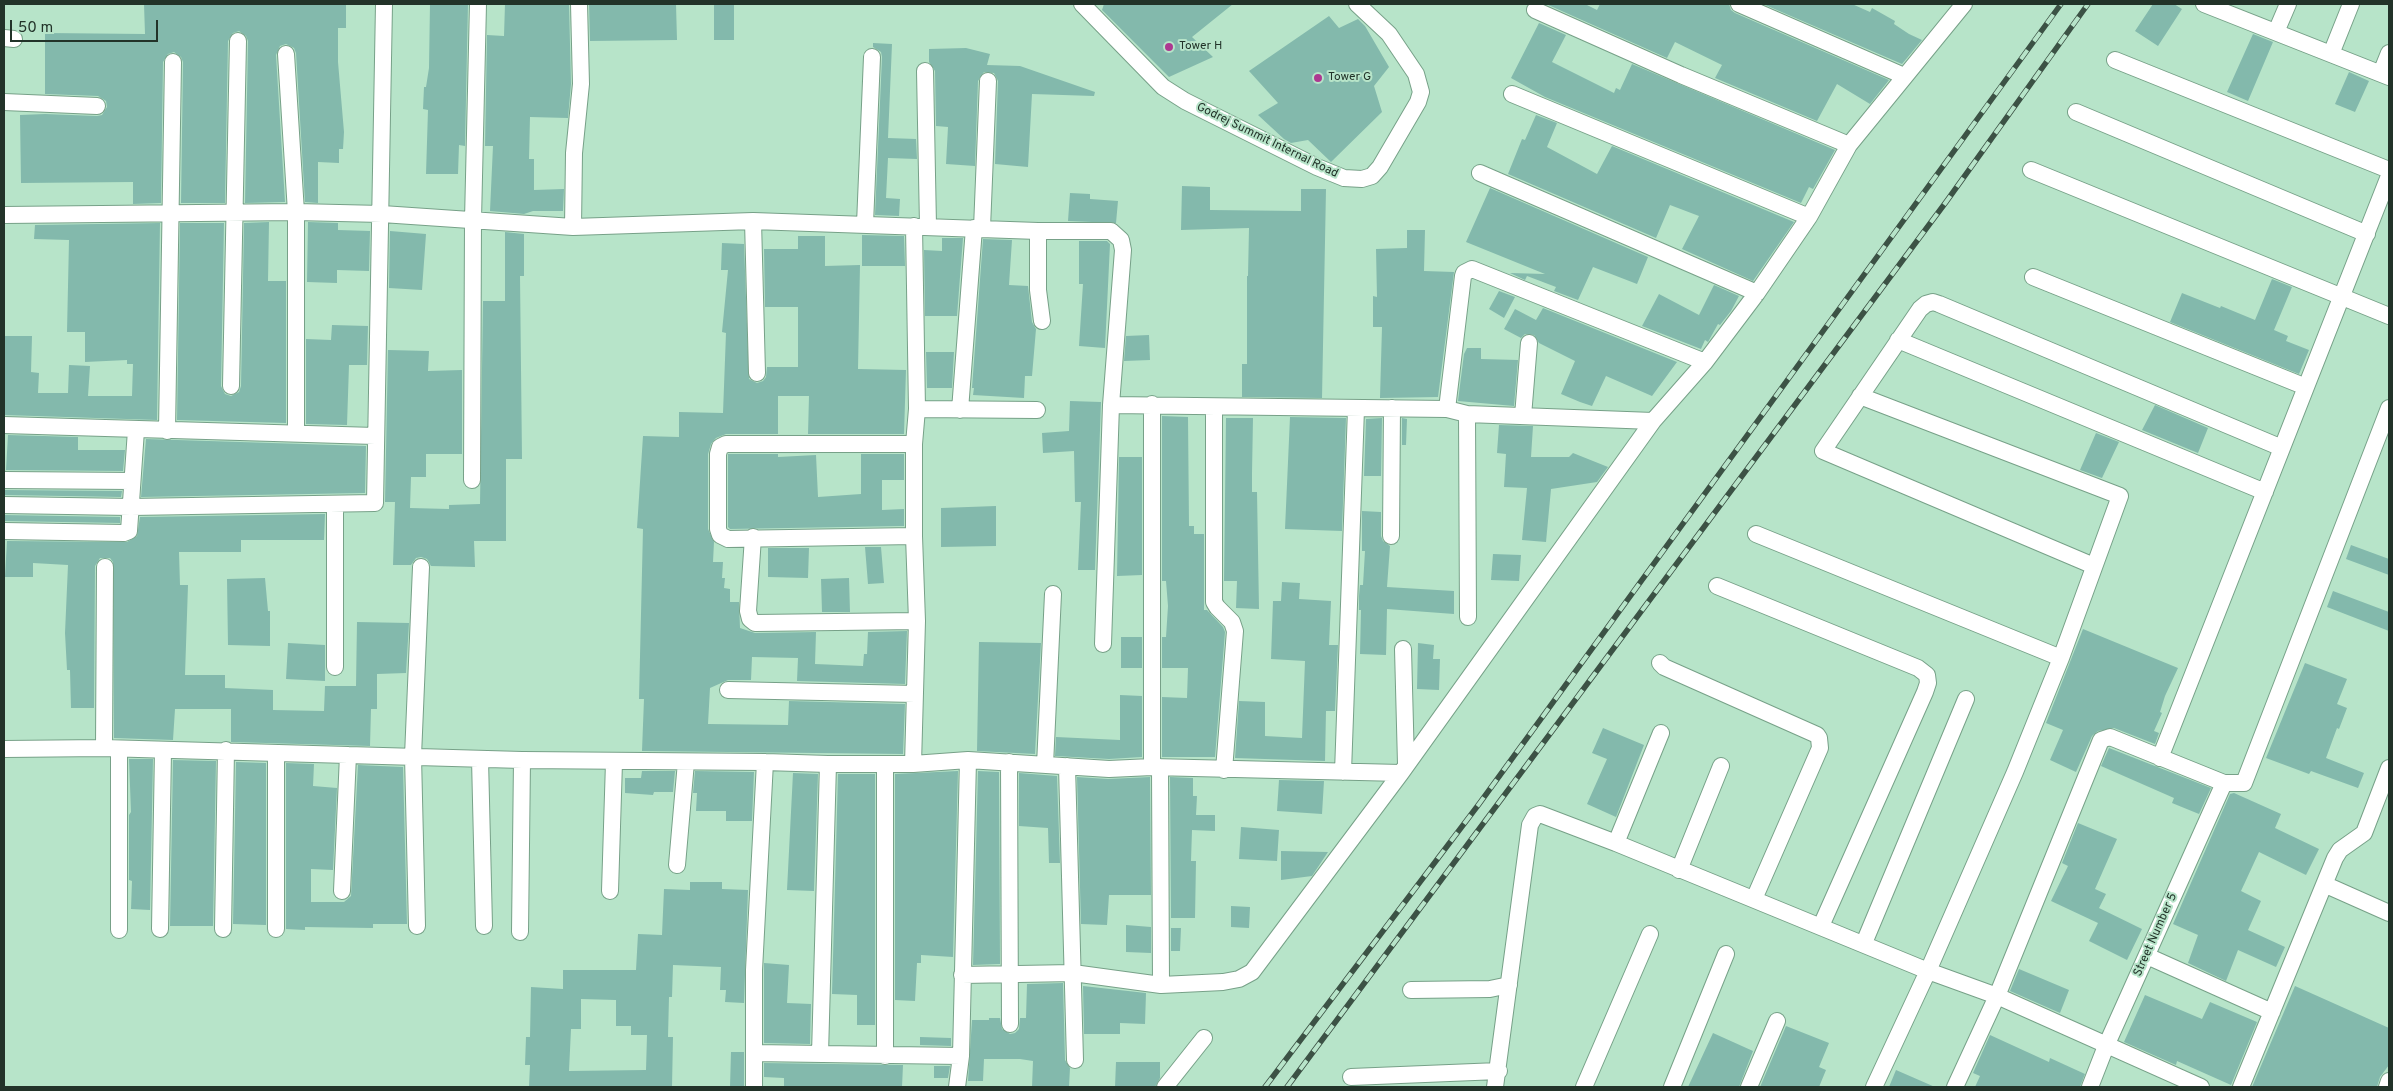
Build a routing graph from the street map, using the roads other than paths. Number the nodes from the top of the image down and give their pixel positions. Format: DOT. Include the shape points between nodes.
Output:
graph roads {
  1 [pos="384,4"];
  2 [pos="478,4"];
  3 [pos="579,4"];
  4 [pos="1082,4"];
  5 [pos="1357,4"];
  6 [pos="1739,4"];
  7 [pos="1964,4"];
  8 [pos="2204,4"];
  9 [pos="2288,4"];
  10 [pos="2351,4"];
  11 [pos="2236,9"];
  12 [pos="1535,10"];
  13 [pos="2276,32"];
  14 [pos="238,41"];
  15 [pos="2389,53"];
  16 [pos="286,54"];
  17 [pos="2331,54"];
  18 [pos="872,57"];
  19 [pos="2115,60"];
  20 [pos="173,62"];
  21 [pos="925,71"];
  22 [pos="2385,75"];
  23 [pos="1904,76"];
  24 [pos="988,81"];
  25 [pos="1512,94"];
  26 [pos="4,102"];
  27 [pos="96,106"];
  28 [pos="2076,112"];
  29 [pos="1849,145"];
  30 [pos="2031,170"];
  31 [pos="2389,170"];
  32 [pos="1480,173"];
  33 [pos="2389,176"];
  34 [pos="169,212"];
  35 [pos="296,212"];
  36 [pos="233,213"];
  37 [pos="382,214"];
  38 [pos="4,215"];
  39 [pos="1809,217"];
  40 [pos="472,220"];
  41 [pos="753,221"];
  42 [pos="865,224"];
  43 [pos="921,226"];
  44 [pos="573,227"];
  45 [pos="978,228"];
  46 [pos="1038,231"];
  47 [pos="2367,234"];
  48 [pos="2033,277"];
  49 [pos="1757,293"];
  50 [pos="2342,297"];
  51 [pos="2389,316"];
  52 [pos="1042,321"];
  53 [pos="1898,340"];
  54 [pos="1529,343"];
  55 [pos="1705,362"];
  56 [pos="757,372"];
  57 [pos="231,386"];
  58 [pos="2306,387"];
  59 [pos="1860,396"];
  60 [pos="1111,404"];
  61 [pos="1152,404"];
  62 [pos="1214,407"];
  63 [pos="1392,408"];
  64 [pos="2389,408"];
  65 [pos="917,409"];
  66 [pos="1356,409"];
  67 [pos="1447,409"];
  68 [pos="960,410"];
  69 [pos="1037,410"];
  70 [pos="1467,414"];
  71 [pos="1523,416"];
  72 [pos="1652,420"];
  73 [pos="4,425"];
  74 [pos="136,430"];
  75 [pos="167,431"];
  76 [pos="296,432"];
  77 [pos="375,436"];
  78 [pos="914,444"];
  79 [pos="2282,448"];
  80 [pos="4,480"];
  81 [pos="472,480"];
  82 [pos="132,481"];
  83 [pos="2265,492"];
  84 [pos="335,504"];
  85 [pos="4,505"];
  86 [pos="131,507"];
  87 [pos="4,531"];
  88 [pos="1756,534"];
  89 [pos="914,536"];
  90 [pos="1391,536"];
  91 [pos="753,537"];
  92 [pos="105,566"];
  93 [pos="421,566"];
  94 [pos="2094,566"];
  95 [pos="1717,586"];
  96 [pos="1053,594"];
  97 [pos="1468,617"];
  98 [pos="917,621"];
  99 [pos="1103,644"];
  100 [pos="1403,649"];
  101 [pos="2061,658"];
  102 [pos="1660,663"];
  103 [pos="335,668"];
  104 [pos="728,690"];
  105 [pos="916,694"];
  106 [pos="1966,699"];
  107 [pos="1661,733"];
  108 [pos="4,749"];
  109 [pos="111,749"];
  110 [pos="163,750"];
  111 [pos="226,750"];
  112 [pos="276,753"];
  113 [pos="348,755"];
  114 [pos="413,756"];
  115 [pos="2160,758"];
  116 [pos="480,759"];
  117 [pos="522,760"];
  118 [pos="968,760"];
  119 [pos="614,762"];
  120 [pos="686,762"];
  121 [pos="766,762"];
  122 [pos="1009,762"];
  123 [pos="828,764"];
  124 [pos="886,764"];
  125 [pos="914,764"];
  126 [pos="1045,765"];
  127 [pos="1067,766"];
  128 [pos="1721,766"];
  129 [pos="1156,767"];
  130 [pos="2389,768"];
  131 [pos="1404,769"];
  132 [pos="1224,770"];
  133 [pos="1343,772"];
  134 [pos="2224,783"];
  135 [pos="2383,804"];
  136 [pos="1616,843"];
  137 [pos="677,865"];
  138 [pos="1679,870"];
  139 [pos="2326,885"];
  140 [pos="342,890"];
  141 [pos="610,890"];
  142 [pos="1754,899"];
  143 [pos="2389,913"];
  144 [pos="417,926"];
  145 [pos="484,926"];
  146 [pos="1821,926"];
  147 [pos="160,929"];
  148 [pos="223,929"];
  149 [pos="276,929"];
  150 [pos="119,930"];
  151 [pos="520,932"];
  152 [pos="1650,934"];
  153 [pos="1864,943"];
  154 [pos="1726,954"];
  155 [pos="2146,956"];
  156 [pos="1928,971"];
  157 [pos="1073,974"];
  158 [pos="962,975"];
  159 [pos="1011,976"];
  160 [pos="1161,985"];
  161 [pos="1509,985"];
  162 [pos="1411,990"];
  163 [pos="1997,996"];
  164 [pos="2272,1012"];
  165 [pos="1777,1021"];
  166 [pos="1010,1024"];
  167 [pos="1204,1038"];
  168 [pos="2106,1046"];
  169 [pos="754,1053"];
  170 [pos="820,1054"];
  171 [pos="885,1056"];
  172 [pos="961,1056"];
  173 [pos="1075,1060"];
  174 [pos="1499,1071"];
  175 [pos="1351,1077"];
  176 [pos="2389,1081"];
  177 [pos="754,1087"];
  178 [pos="957,1087"];
  179 [pos="1164,1087"];
  180 [pos="1495,1087"];
  181 [pos="1584,1087"];
  182 [pos="1672,1087"];
  183 [pos="1749,1087"];
  184 [pos="1874,1087"];
  185 [pos="1955,1087"];
  186 [pos="2090,1087"];
  187 [pos="2201,1087"];
  188 [pos="2242,1087"];
  189 [pos="2387,1087"];
  1 -- 37 [label="street"];
  2 -- 40 [label="street"];
  3 -- 44 [label="street" via="581,84 574,153"];
  4 -- 5 [label="street, Godrej Summit Internal Road" via="1163,87 1185,101 1318,167 1344,178 1362,178 1372,176 1380,167 1421,92 1416,74 1389,34"];
  6 -- 23 [label="street"];
  7 -- 23 [label="street"];
  8 -- 11 [label="street"];
  9 -- 13 [label="street"];
  10 -- 17 [label="street"];
  11 -- 13 [label="street"];
  12 -- 29 [label="street"];
  13 -- 17 [label="street"];
  14 -- 36 [label="street"];
  15 -- 22 [label="street"];
  16 -- 35 [label="street"];
  17 -- 22 [label="street"];
  18 -- 42 [label="street"];
  19 -- 31 [label="street"];
  20 -- 34 [label="street"];
  21 -- 43 [label="street"];
  23 -- 29 [label="street"];
  24 -- 45 [label="street"];
  25 -- 39 [label="street"];
  26 -- 27 [label="street"];
  28 -- 47 [label="street"];
  29 -- 39 [label="street"];
  30 -- 50 [label="street"];
  32 -- 49 [label="street"];
  33 -- 47 [label="street"];
  34 -- 36 [label="street"];
  34 -- 38 [label="street"];
  34 -- 75 [label="street"];
  35 -- 36 [label="street"];
  35 -- 37 [label="street"];
  35 -- 76 [label="street"];
  36 -- 57 [label="street"];
  37 -- 40 [label="street"];
  37 -- 77 [label="street"];
  39 -- 49 [label="street"];
  40 -- 44 [label="street"];
  40 -- 81 [label="street"];
  41 -- 42 [label="street"];
  41 -- 44 [label="street"];
  41 -- 56 [label="street"];
  42 -- 43 [label="street"];
  43 -- 45 [label="street"];
  43 -- 65 [label="street"];
  45 -- 46 [label="street"];
  45 -- 68 [label="street"];
  46 -- 52 [label="street" via="1038,290"];
  46 -- 60 [label="street" via="1111,231 1121,240 1123,250"];
  47 -- 50 [label="street"];
  48 -- 58 [label="street"];
  49 -- 55 [label="street"];
  50 -- 51 [label="street"];
  50 -- 58 [label="street"];
  53 -- 59 [label="street"];
  53 -- 79 [label="street" via="1920,309 1933,302"];
  53 -- 83 [label="street"];
  54 -- 71 [label="street"];
  55 -- 67 [label="street" via="1477,270 1468,270 1463,276"];
  55 -- 72 [label="street"];
  58 -- 79 [label="street"];
  59 -- 94 [label="street" via="2120,496"];
  59 -- 94 [label="street" via="1823,451"];
  60 -- 61 [label="street"];
  60 -- 99 [label="street"];
  61 -- 62 [label="street"];
  61 -- 129 [label="street"];
  62 -- 66 [label="street"];
  62 -- 132 [label="street" via="1214,602 1232,622 1235,631"];
  63 -- 66 [label="street"];
  63 -- 67 [label="street"];
  63 -- 90 [label="street"];
  64 -- 134 [label="street" via="2244,783"];
  65 -- 68 [label="street"];
  65 -- 78 [label="street"];
  66 -- 133 [label="street"];
  67 -- 70 [label="street"];
  68 -- 69 [label="street"];
  70 -- 71 [label="street"];
  70 -- 97 [label="street"];
  71 -- 72 [label="street"];
  72 -- 131 [label="street"];
  73 -- 74 [label="street"];
  74 -- 75 [label="street"];
  74 -- 82 [label="street"];
  75 -- 76 [label="street"];
  76 -- 77 [label="street"];
  77 -- 84 [label="street" via="375,503"];
  78 -- 89 [label="street"];
  78 -- 91 [label="street" via="726,444 720,447 720,536 728,539"];
  79 -- 83 [label="street"];
  80 -- 82 [label="street"];
  82 -- 86 [label="street"];
  83 -- 115 [label="street"];
  84 -- 86 [label="street"];
  84 -- 103 [label="street"];
  85 -- 86 [label="street"];
  86 -- 87 [label="street" via="129,531 124,533"];
  88 -- 101 [label="street"];
  89 -- 91 [label="street"];
  89 -- 98 [label="street"];
  91 -- 98 [label="street" via="748,611 755,623"];
  92 -- 109 [label="street"];
  93 -- 114 [label="street"];
  94 -- 101 [label="street"];
  95 -- 146 [label="street" via="1918,668 1927,675 1925,692"];
  96 -- 126 [label="street"];
  98 -- 105 [label="street"];
  100 -- 131 [label="street"];
  101 -- 156 [label="street"];
  102 -- 142 [label="street" via="1664,668 1819,738 1820,748"];
  104 -- 105 [label="street"];
  105 -- 125 [label="street"];
  106 -- 153 [label="street"];
  107 -- 136 [label="street"];
  108 -- 109 [label="street"];
  109 -- 110 [label="street"];
  109 -- 150 [label="street"];
  110 -- 111 [label="street"];
  110 -- 147 [label="street"];
  111 -- 112 [label="street"];
  111 -- 148 [label="street"];
  112 -- 113 [label="street"];
  112 -- 149 [label="street"];
  113 -- 114 [label="street"];
  113 -- 140 [label="street"];
  114 -- 116 [label="street"];
  114 -- 144 [label="street"];
  115 -- 134 [label="street"];
  115 -- 163 [label="street" via="2110,737 2101,740"];
  116 -- 117 [label="street"];
  116 -- 145 [label="street"];
  117 -- 119 [label="street"];
  117 -- 151 [label="street"];
  118 -- 122 [label="street"];
  118 -- 125 [label="street"];
  118 -- 158 [label="street"];
  119 -- 120 [label="street"];
  119 -- 141 [label="street"];
  120 -- 121 [label="street"];
  120 -- 137 [label="street"];
  121 -- 123 [label="street"];
  121 -- 169 [label="street" via="754,970"];
  122 -- 126 [label="street"];
  122 -- 159 [label="street"];
  123 -- 124 [label="street"];
  123 -- 170 [label="street"];
  124 -- 125 [label="street"];
  124 -- 171 [label="street"];
  126 -- 127 [label="street"];
  127 -- 129 [label="street" via="1108,769"];
  127 -- 157 [label="street"];
  128 -- 138 [label="street"];
  129 -- 132 [label="street"];
  129 -- 160 [label="street"];
  130 -- 135 [label="street"];
  131 -- 133 [label="street"];
  131 -- 160 [label="street" via="1252,972 1223,982"];
  132 -- 133 [label="street"];
  134 -- 155 [label="street, Street Number 5"];
  135 -- 139 [label="street" via="2364,833 2340,850"];
  136 -- 138 [label="street"];
  136 -- 161 [label="street" via="1547,815 1540,814 1532,819"];
  138 -- 142 [label="street"];
  139 -- 143 [label="street"];
  139 -- 164 [label="street"];
  142 -- 146 [label="street"];
  146 -- 153 [label="street"];
  152 -- 181 [label="street"];
  153 -- 156 [label="street"];
  154 -- 182 [label="street"];
  155 -- 164 [label="street"];
  155 -- 168 [label="street, Street Number 5"];
  156 -- 163 [label="street"];
  156 -- 184 [label="street"];
  157 -- 159 [label="street"];
  157 -- 160 [label="street"];
  157 -- 173 [label="street"];
  158 -- 159 [label="street"];
  158 -- 172 [label="street"];
  159 -- 166 [label="street"];
  161 -- 162 [label="street" via="1490,989"];
  161 -- 174 [label="street"];
  163 -- 168 [label="street"];
  163 -- 185 [label="street"];
  164 -- 188 [label="street"];
  165 -- 183 [label="street"];
  167 -- 179 [label="street"];
  168 -- 186 [label="street, Street Number 5"];
  168 -- 187 [label="street"];
  169 -- 170 [label="street"];
  169 -- 177 [label="street"];
  170 -- 171 [label="street"];
  171 -- 172 [label="street"];
  172 -- 178 [label="street"];
  174 -- 175 [label="street"];
  174 -- 180 [label="street"];
  176 -- 189 [label="street"];
}
